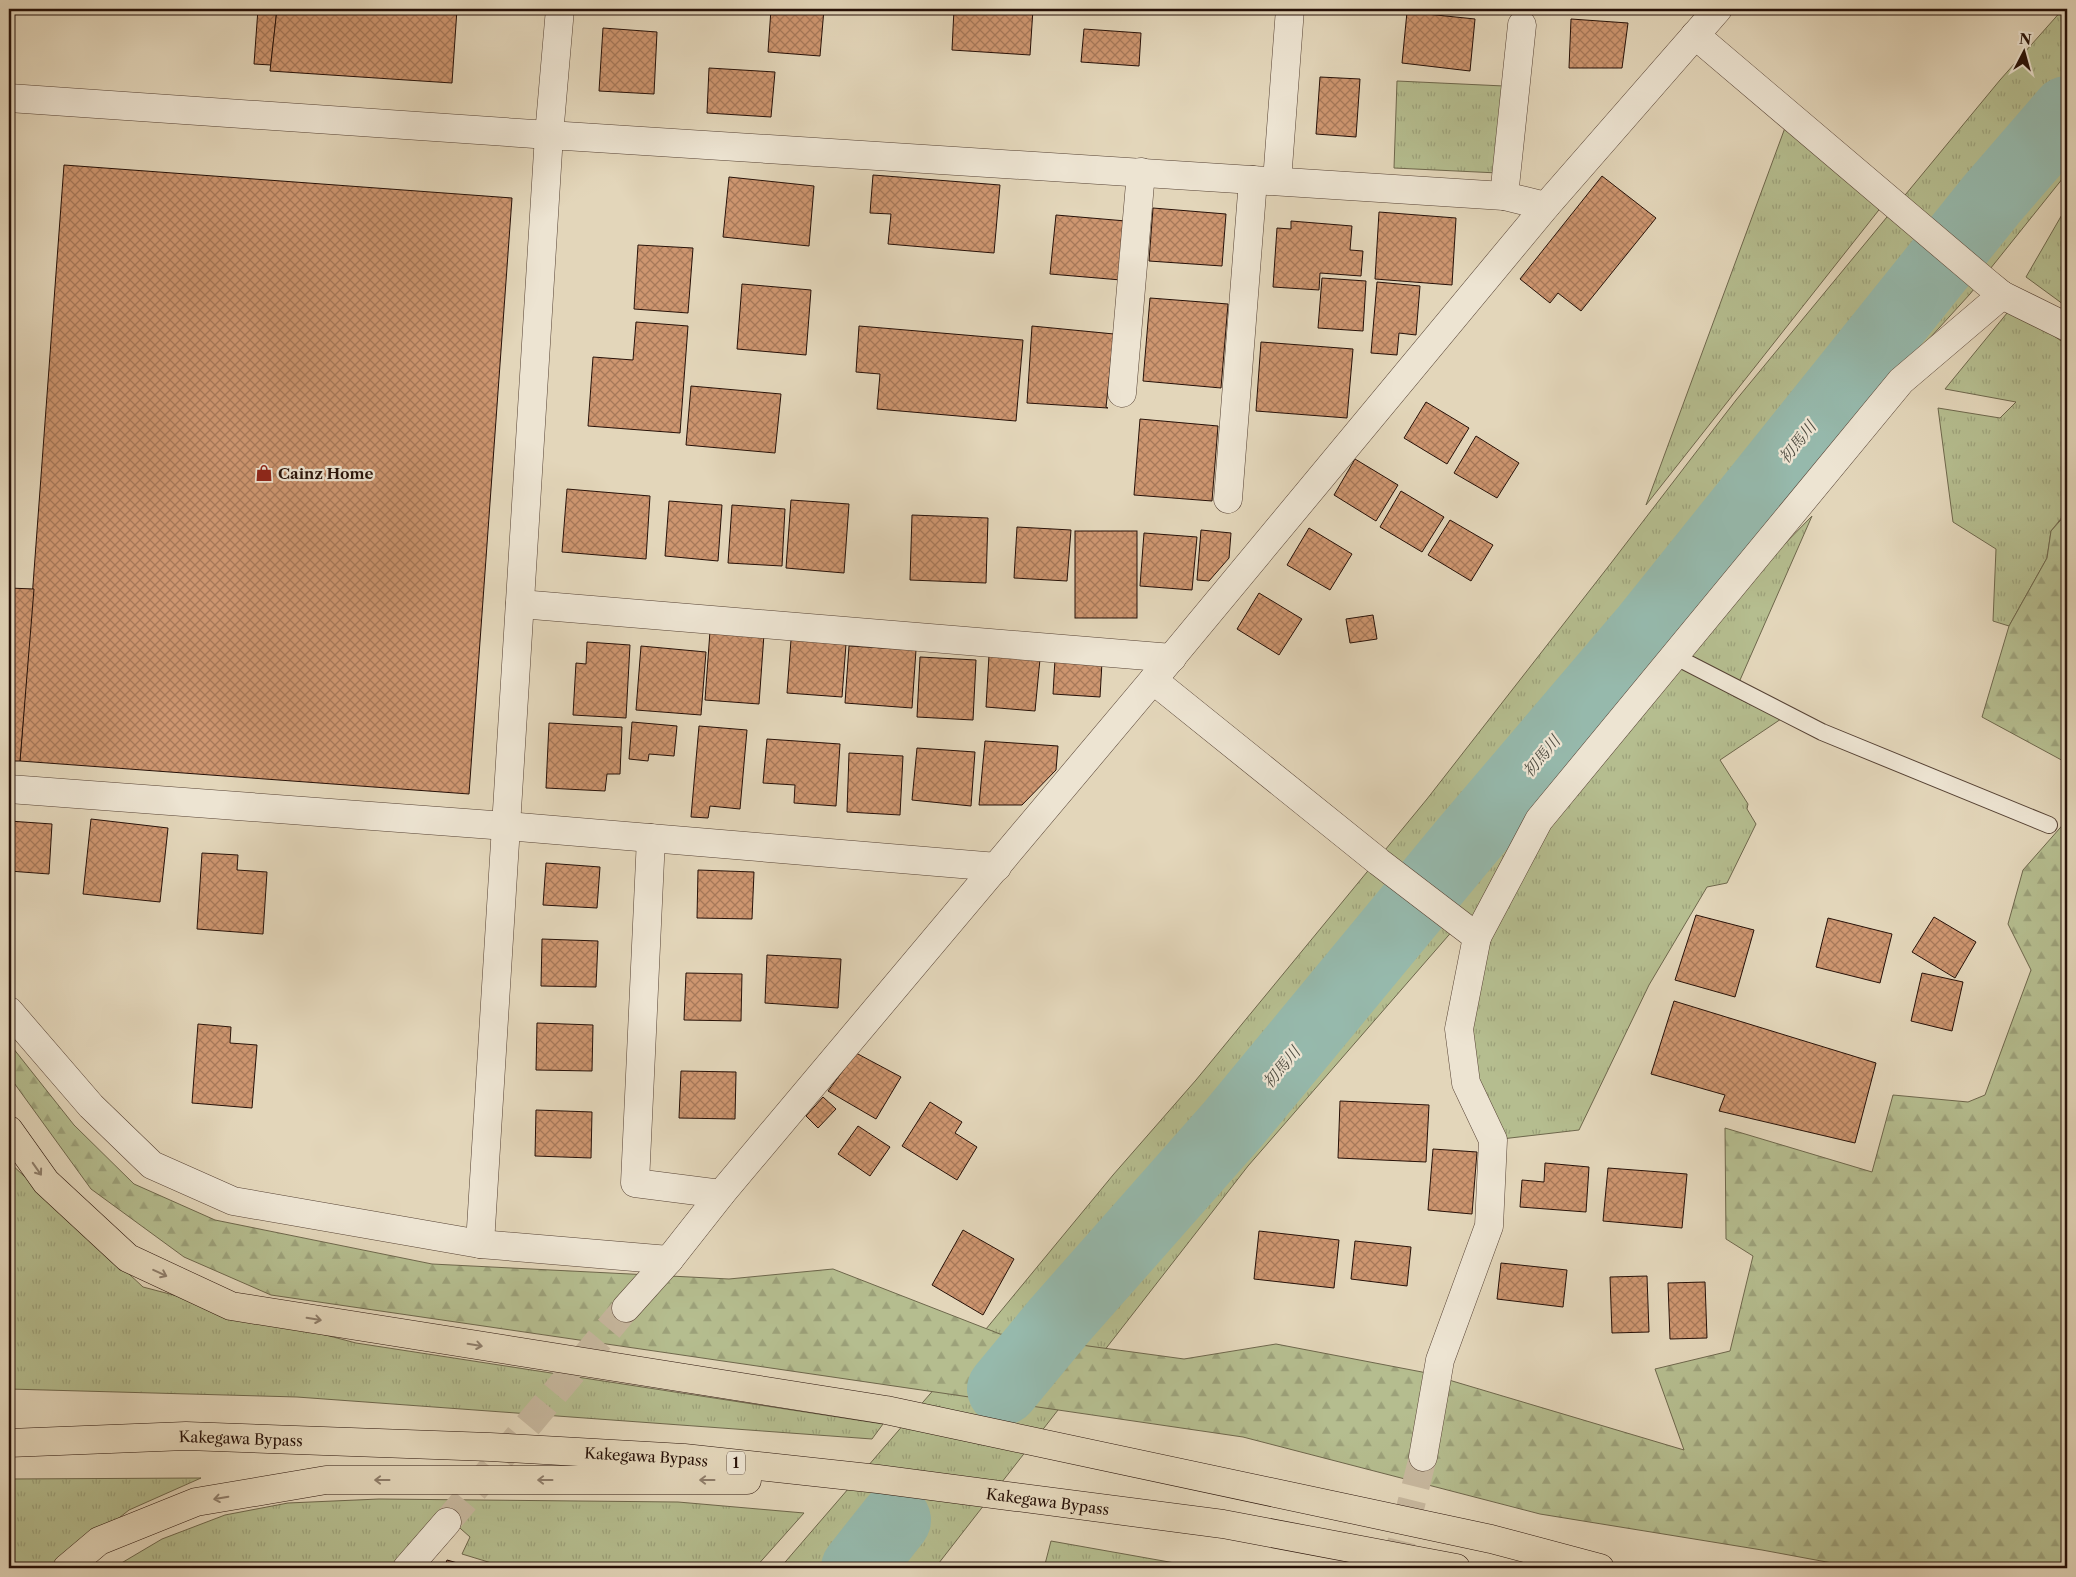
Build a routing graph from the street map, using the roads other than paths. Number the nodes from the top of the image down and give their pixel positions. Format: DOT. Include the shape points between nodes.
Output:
graph roads {
  1 [pos="560,9"];
  2 [pos="1290,9"];
  3 [pos="1718,9"];
  4 [pos="1522,25"];
  5 [pos="1695,35"];
  6 [pos="9,98"];
  7 [pos="549,135"];
  8 [pos="1141,172"];
  9 [pos="1265,180"];
  10 [pos="1504,196"];
  11 [pos="1546,206"];
  12 [pos="1994,288"];
  13 [pos="2067,327"];
  14 [pos="1122,393"];
  15 [pos="1228,499"];
  16 [pos="520,604"];
  17 [pos="1674,656"];
  18 [pos="1172,658"];
  19 [pos="1153,680"];
  20 [pos="9,789"];
  21 [pos="2049,825"];
  22 [pos="506,826"];
  23 [pos="650,838"];
  24 [pos="997,867"];
  25 [pos="1477,937"];
  26 [pos="9,1011"];
  27 [pos="9,1130"];
  28 [pos="721,1194"];
  29 [pos="480,1244"];
  30 [pos="669,1260"];
  31 [pos="626,1308"];
  32 [pos="9,1443"];
  33 [pos="1422,1457"];
  34 [pos="878,1479"];
  35 [pos="447,1522"];
  36 [pos="67,1568"];
  37 [pos="407,1568"];
  38 [pos="1456,1568"];
  39 [pos="1600,1568"];
  1 -- 7 [label="street"];
  2 -- 9 [label="street"];
  3 -- 5 [label="street"];
  4 -- 10 [label="street"];
  5 -- 11 [label="street"];
  5 -- 12 [label="street"];
  6 -- 7 [label="street"];
  7 -- 8 [label="street"];
  7 -- 16 [label="street"];
  8 -- 9 [label="street"];
  8 -- 14 [label="street"];
  9 -- 10 [label="street"];
  9 -- 15 [label="street"];
  10 -- 11 [label="street"];
  11 -- 18 [label="street"];
  12 -- 13 [label="street"];
  12 -- 17 [label="street" via="1901,381"];
  16 -- 18 [label="street"];
  16 -- 22 [label="street"];
  17 -- 21 [label="lane" via="1822,732"];
  17 -- 25 [label="street" via="1539,820"];
  18 -- 19 [label="street"];
  19 -- 24 [label="street"];
  19 -- 25 [label="street"];
  20 -- 22 [label="street"];
  22 -- 23 [label="street"];
  22 -- 29 [label="street"];
  23 -- 24 [label="street"];
  23 -- 28 [label="street" via="636,1183"];
  24 -- 28 [label="street"];
  25 -- 33 [label="street" via="1459,1029 1466,1083 1493,1140 1489,1226 1440,1360"];
  26 -- 29 [label="street" via="91,1106 152,1165 233,1201"];
  27 -- 39 [label="highway, one-way" via="46,1182 128,1258 230,1306 886,1410 1491,1539"];
  28 -- 30 [label="street"];
  29 -- 30 [label="street"];
  30 -- 31 [label="street"];
  32 -- 34 [label="highway, Kakegawa Bypass / 1" via="186,1436 490,1447 684,1458"];
  34 -- 36 [label="highway, one-way" via="326,1480 196,1502 100,1541"];
  34 -- 38 [label="highway, Kakegawa Bypass / 1" via="1223,1524"];
  35 -- 37 [label="street"];
}
